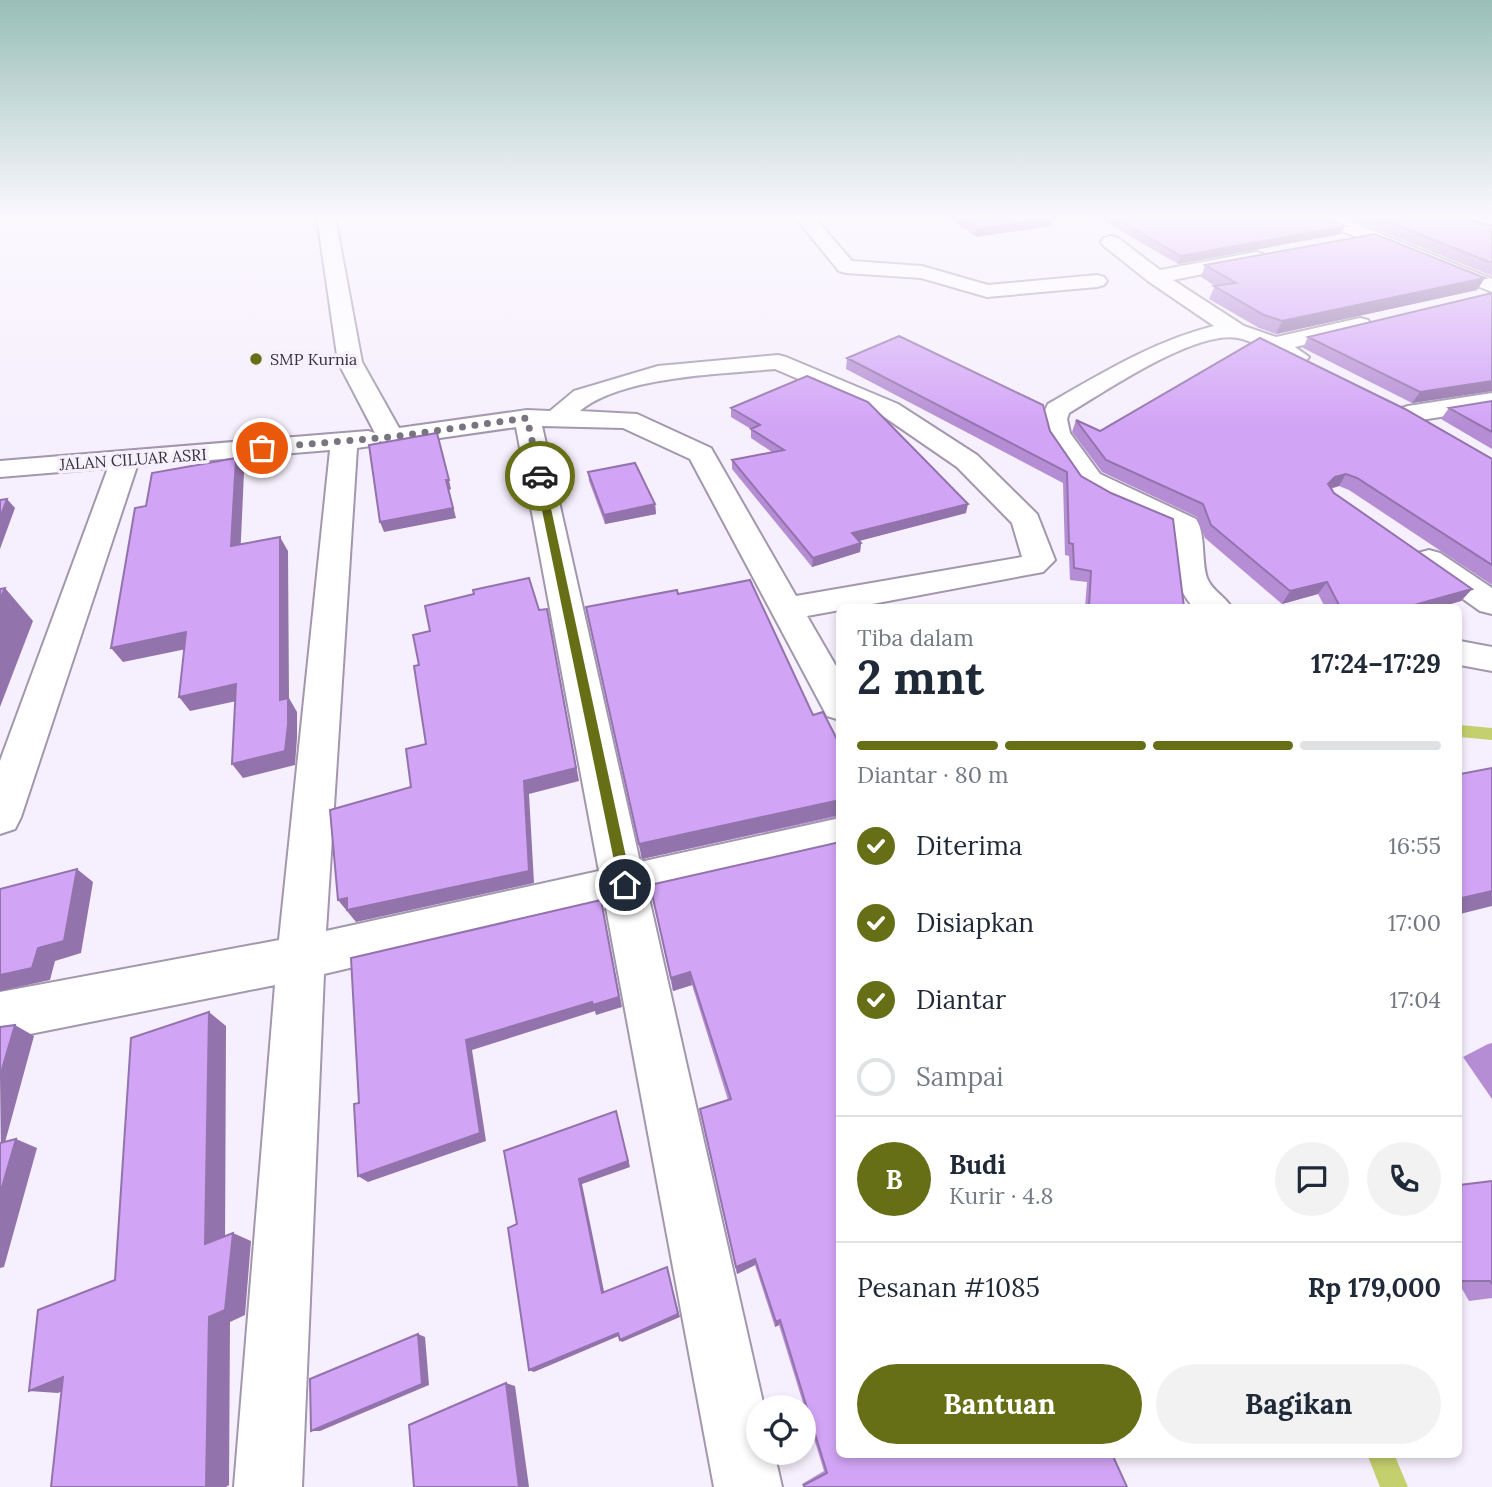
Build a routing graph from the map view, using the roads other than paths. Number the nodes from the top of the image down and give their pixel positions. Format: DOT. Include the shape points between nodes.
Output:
graph roads {
  1 [pos="338,286"];
  2 [pos="971,286"];
  3 [pos="1038,286"];
  4 [pos="1170,286"];
  5 [pos="1492,296"];
  6 [pos="1466,302"];
  7 [pos="1376,322"];
  8 [pos="1237,331"];
  9 [pos="1273,345"];
  10 [pos="1322,370"];
  11 [pos="1384,401"];
  12 [pos="1492,401"];
  13 [pos="1408,414"];
  14 [pos="543,417"];
  15 [pos="1444,435"];
  16 [pos="391,437"];
  17 [pos="344,441"];
  18 [pos="125,460"];
  19 [pos="0,469"];
  20 [pos="1404,543"];
  21 [pos="1492,603"];
  22 [pos="1209,604"];
  23 [pos="786,609"];
  24 [pos="1462,653"];
  25 [pos="1492,659"];
  26 [pos="836,699"];
  27 [pos="0,817"];
  28 [pos="836,837"];
  29 [pos="625,885"];
  30 [pos="301,958"];
  31 [pos="0,1016"];
  32 [pos="268,1487"];
  33 [pos="748,1487"];
  1 -- 16 [label="street" via="351,362"];
  2 -- 3 [label="street" via="987,291"];
  4 -- 8 [label="street"];
  5 -- 6 [label="street"];
  7 -- 9 [label="street"];
  8 -- 9 [label="street"];
  8 -- 22 [label="street" via="1201,336 1162,350 1057,409 1054,419 1057,433 1090,480 1185,526 1189,578"];
  9 -- 10 [label="street"];
  11 -- 13 [label="street"];
  12 -- 13 [label="street"];
  13 -- 15 [label="street"];
  14 -- 16 [label="street, JALAN CILUAR ASRI"];
  14 -- 23 [label="street, JALAN CILUAR ASRI" via="628,420 701,454"];
  14 -- 23 [label="street" via="583,396 658,373 778,362 889,409 967,461 1026,520 1039,560 1032,565"];
  14 -- 29 [label="street"];
  16 -- 17 [label="street, JALAN CILUAR ASRI"];
  17 -- 18 [label="street, JALAN CILUAR ASRI"];
  17 -- 30 [label="street"];
  18 -- 19 [label="street, JALAN CILUAR ASRI"];
  18 -- 27 [label="street"];
  20 -- 21 [label="street"];
  23 -- 26 [label="street, JALAN CILUAR ASRI"];
  24 -- 25 [label="street"];
  28 -- 29 [label="street"];
  29 -- 30 [label="street"];
  29 -- 33 [label="street"];
  30 -- 31 [label="street"];
  30 -- 32 [label="street"];
}
